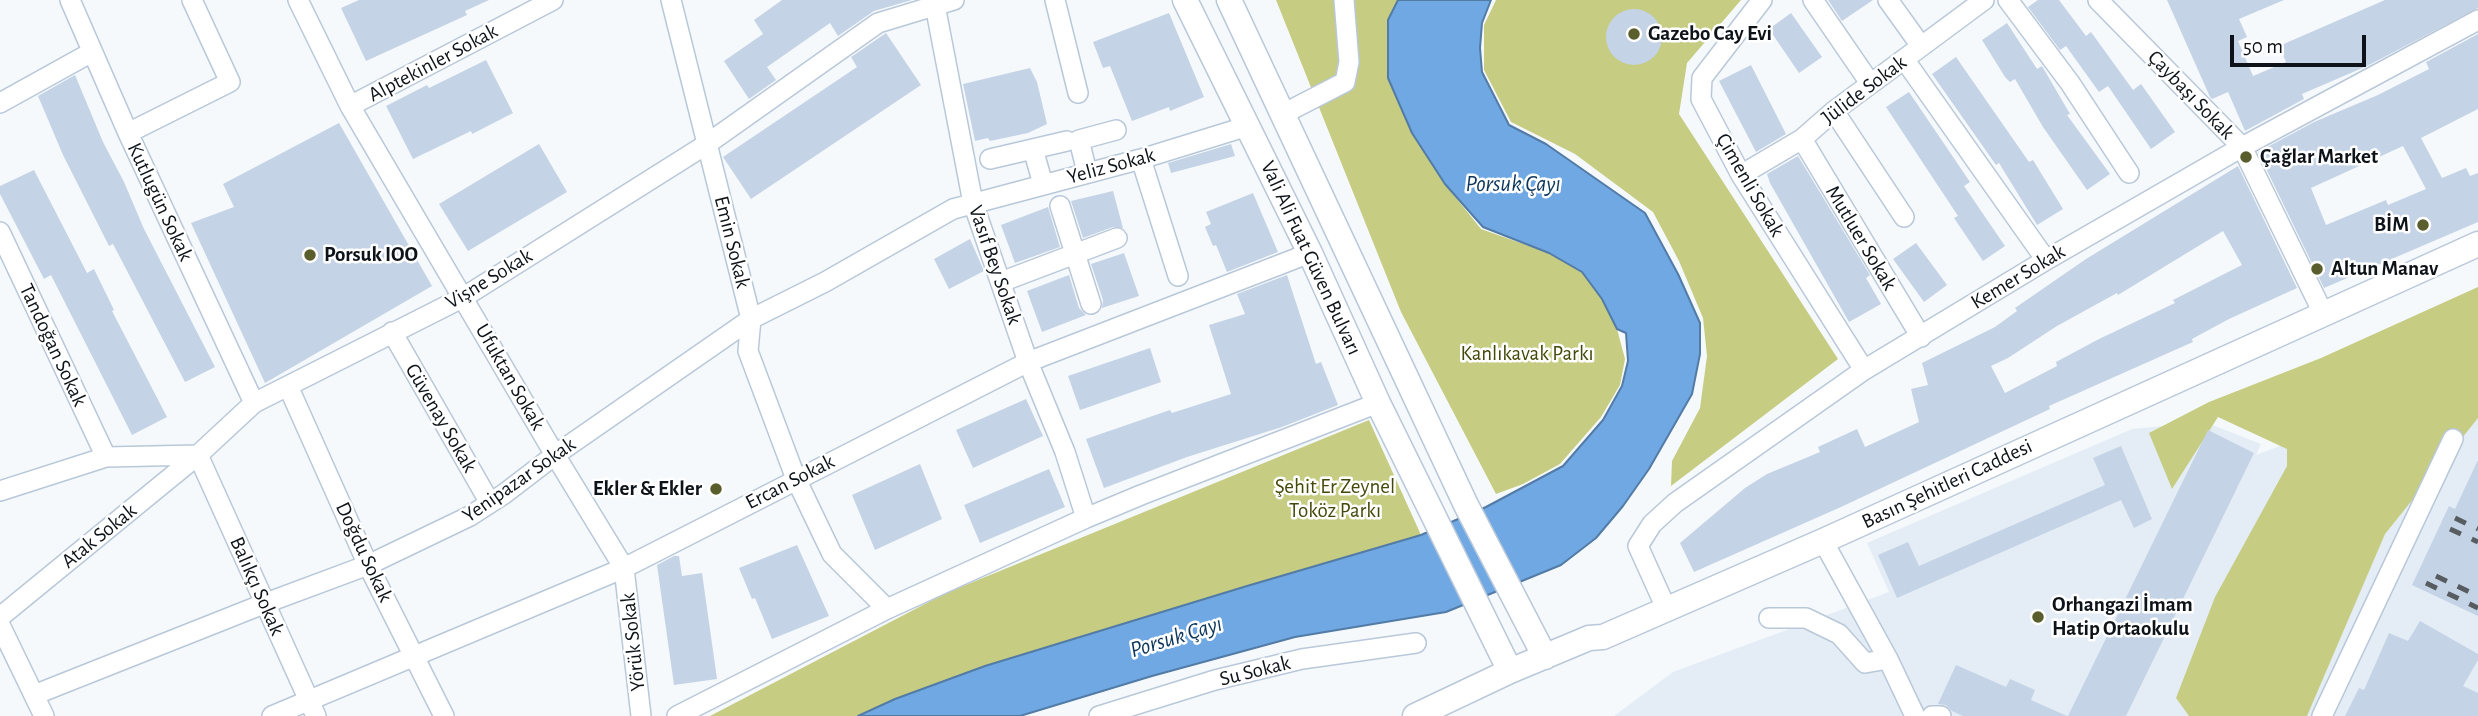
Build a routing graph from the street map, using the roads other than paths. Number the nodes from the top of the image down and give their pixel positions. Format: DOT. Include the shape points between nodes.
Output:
graph roads {
  1 [pos="70,0"];
  2 [pos="192,0"];
  3 [pos="299,0"];
  4 [pos="553,0"];
  5 [pos="671,0"];
  6 [pos="1055,0"];
  7 [pos="1185,0"];
  8 [pos="1229,0"];
  9 [pos="1343,0"];
  10 [pos="1762,0"];
  11 [pos="1813,0"];
  12 [pos="1888,0"];
  13 [pos="1984,0"];
  14 [pos="2008,0"];
  15 [pos="2098,0"];
  16 [pos="941,1"];
  17 [pos="2478,20"];
  18 [pos="1921,46"];
  19 [pos="92,52"];
  20 [pos="1904,59"];
  21 [pos="1870,83"];
  22 [pos="1078,93"];
  23 [pos="0,103"];
  24 [pos="350,106"];
  25 [pos="1834,111"];
  26 [pos="1283,114"];
  27 [pos="1248,127"];
  28 [pos="1116,130"];
  29 [pos="128,133"];
  30 [pos="1802,139"];
  31 [pos="1067,141"];
  32 [pos="707,144"];
  33 [pos="2242,147"];
  34 [pos="1032,149"];
  35 [pos="990,159"];
  36 [pos="1141,159"];
  37 [pos="1087,172"];
  38 [pos="2129,173"];
  39 [pos="1741,175"];
  40 [pos="1043,184"];
  41 [pos="973,203"];
  42 [pos="1060,206"];
  43 [pos="1904,217"];
  44 [pos="0,232"];
  45 [pos="1116,238"];
  46 [pos="2478,244"];
  47 [pos="1311,253"];
  48 [pos="1074,255"];
  49 [pos="2046,260"];
  50 [pos="1178,276"];
  51 [pos="1001,282"];
  52 [pos="464,297"];
  53 [pos="1091,303"];
  54 [pos="2323,313"];
  55 [pos="751,319"];
  56 [pos="392,332"];
  57 [pos="1921,337"];
  58 [pos="1028,362"];
  59 [pos="1864,370"];
  60 [pos="288,386"];
  61 [pos="254,403"];
  62 [pos="1378,403"];
  63 [pos="2453,439"];
  64 [pos="198,455"];
  65 [pos="555,455"];
  66 [pos="106,457"];
  67 [pos="796,479"];
  68 [pos="0,491"];
  69 [pos="490,503"];
  70 [pos="1086,518"];
  71 [pos="1823,541"];
  72 [pos="368,565"];
  73 [pos="624,568"];
  74 [pos="1757,570"];
  75 [pos="1662,599"];
  76 [pos="266,603"];
  77 [pos="887,609"];
  78 [pos="0,617"];
  79 [pos="1769,618"];
  80 [pos="0,625"];
  81 [pos="1589,638"];
  82 [pos="1416,643"];
  83 [pos="1545,657"];
  84 [pos="414,658"];
  85 [pos="1888,659"];
  86 [pos="1510,671"];
  87 [pos="34,695"];
  88 [pos="312,709"];
  89 [pos="44,716"];
  90 [pos="272,716"];
  91 [pos="444,716"];
  92 [pos="641,716"];
  93 [pos="677,716"];
  94 [pos="1099,716"];
  95 [pos="1415,716"];
  96 [pos="1915,716"];
  97 [pos="1932,716"];
  98 [pos="1941,716"];
  99 [pos="2322,716"];
  1 -- 19 [label="street, Kutlugün Sokak"];
  2 -- 29 [label="street" via="230,82"];
  3 -- 24 [label="street, Ufuktan Sokak"];
  4 -- 24 [label="street, Alptekinler Sokak"];
  5 -- 32 [label="street, Emin Sokak"];
  6 -- 22 [label="street"];
  7 -- 27 [label="main road, Vali Ali Fuat Güven Bulvarı"];
  8 -- 26 [label="main road, Vali Ali Fuat Güven Bulvarı"];
  9 -- 26 [label="street" via="1349,62 1345,82"];
  10 -- 39 [label="street, Çimenli Sokak" via="1702,78 1701,99"];
  11 -- 21 [label="street"];
  12 -- 18 [label="street"];
  13 -- 18 [label="street, Jülide Sokak"];
  14 -- 38 [label="street"];
  15 -- 33 [label="street, Çaybaşı Sokak"];
  16 -- 32 [label="street, Vişne Sokak" via="878,23"];
  16 -- 41 [label="street, Vasıf Bey Sokak"];
  17 -- 33 [label="street, Kemer Sokak"];
  18 -- 20 [label="street, Jülide Sokak"];
  19 -- 23 [label="street"];
  19 -- 29 [label="street, Kutlugün Sokak"];
  20 -- 21 [label="street, Jülide Sokak"];
  20 -- 49 [label="street"];
  21 -- 25 [label="street, Jülide Sokak"];
  24 -- 52 [label="street, Ufuktan Sokak"];
  25 -- 30 [label="street, Jülide Sokak"];
  25 -- 43 [label="street"];
  26 -- 83 [label="main road, Vali Ali Fuat Güven Bulvarı" via="1466,505"];
  27 -- 36 [label="street, Yeliz Sokak"];
  27 -- 47 [label="main road, Vali Ali Fuat Güven Bulvarı"];
  28 -- 37 [label="street" via="1079,140"];
  29 -- 61 [label="street, Kutlugün Sokak"];
  30 -- 39 [label="street, Jülide Sokak"];
  30 -- 57 [label="street, Mutluer Sokak"];
  31 -- 34 [label="street"];
  32 -- 52 [label="street, Vişne Sokak"];
  32 -- 55 [label="street, Emin Sokak"];
  33 -- 49 [label="street, Kemer Sokak"];
  33 -- 54 [label="street, Çaybaşı Sokak"];
  34 -- 35 [label="street"];
  34 -- 40 [label="street"];
  36 -- 37 [label="street, Yeliz Sokak"];
  36 -- 50 [label="street"];
  37 -- 40 [label="street, Yeliz Sokak"];
  39 -- 59 [label="street, Çimenli Sokak"];
  40 -- 41 [label="street, Yeliz Sokak"];
  41 -- 51 [label="street, Vasıf Bey Sokak"];
  41 -- 55 [label="street, Yenipazar Sokak" via="953,209"];
  42 -- 48 [label="street"];
  44 -- 66 [label="street, Tandoğan Sokak"];
  45 -- 48 [label="street"];
  46 -- 54 [label="main road, Basın Şehitleri Caddesi"];
  47 -- 58 [label="street, Ercan Sokak"];
  47 -- 62 [label="main road, Vali Ali Fuat Güven Bulvarı"];
  48 -- 51 [label="street"];
  48 -- 53 [label="street"];
  49 -- 57 [label="street, Kemer Sokak"];
  51 -- 58 [label="street, Vasıf Bey Sokak"];
  52 -- 56 [label="street, Vişne Sokak"];
  52 -- 65 [label="street, Ufuktan Sokak"];
  54 -- 71 [label="main road, Basın Şehitleri Caddesi"];
  55 -- 65 [label="street, Yenipazar Sokak"];
  55 -- 67 [label="street, Emin Sokak" via="748,351"];
  56 -- 60 [label="street, Vişne Sokak"];
  56 -- 69 [label="street, Güvenay Sokak"];
  57 -- 59 [label="street, Kemer Sokak"];
  58 -- 67 [label="street, Ercan Sokak"];
  58 -- 70 [label="street, Vasıf Bey Sokak"];
  59 -- 75 [label="street, Kemer Sokak" via="1652,524 1638,546"];
  60 -- 61 [label="street, Vişne Sokak"];
  60 -- 72 [label="street, Doğdu Sokak"];
  61 -- 64 [label="street, Vişne Sokak"];
  62 -- 70 [label="street"];
  62 -- 86 [label="main road, Vali Ali Fuat Güven Bulvarı"];
  63 -- 99 [label="street"];
  64 -- 66 [label="street"];
  64 -- 76 [label="street, Balıkçı Sokak"];
  64 -- 78 [label="street, Atak Sokak"];
  65 -- 69 [label="street, Yenipazar Sokak"];
  65 -- 73 [label="street, Ufuktan Sokak"];
  66 -- 68 [label="street"];
  67 -- 73 [label="street, Ercan Sokak"];
  67 -- 77 [label="street, Emin Sokak" via="832,554"];
  69 -- 72 [label="street, Yenipazar Sokak"];
  70 -- 77 [label="street"];
  71 -- 74 [label="main road, Basın Şehitleri Caddesi"];
  71 -- 85 [label="street"];
  72 -- 76 [label="street, Yenipazar Sokak"];
  72 -- 84 [label="street, Doğdu Sokak"];
  73 -- 84 [label="street, Ercan Sokak"];
  73 -- 92 [label="street, Yörük Sokak"];
  74 -- 75 [label="main road" via="1727,571"];
  74 -- 81 [label="main road, Basın Şehitleri Caddesi" via="1603,637"];
  75 -- 81 [label="main road" via="1598,627"];
  76 -- 87 [label="street, Yenipazar Sokak"];
  76 -- 88 [label="street, Balıkçı Sokak"];
  77 -- 93 [label="street"];
  79 -- 85 [label="street" via="1806,618 1839,634 1865,663"];
  80 -- 87 [label="street"];
  81 -- 83 [label="main road, Basın Şehitleri Caddesi"];
  82 -- 94 [label="street, Su Sokak" via="1302,659"];
  83 -- 86 [label="main road, Basın Şehitleri Caddesi"];
  84 -- 88 [label="street, Ercan Sokak"];
  84 -- 91 [label="street, Doğdu Sokak"];
  85 -- 96 [label="street"];
  86 -- 95 [label="main road, Basın Şehitleri Caddesi"];
  87 -- 89 [label="street"];
  88 -- 90 [label="street, Ercan Sokak"];
  97 -- 98 [label="street"];
}
